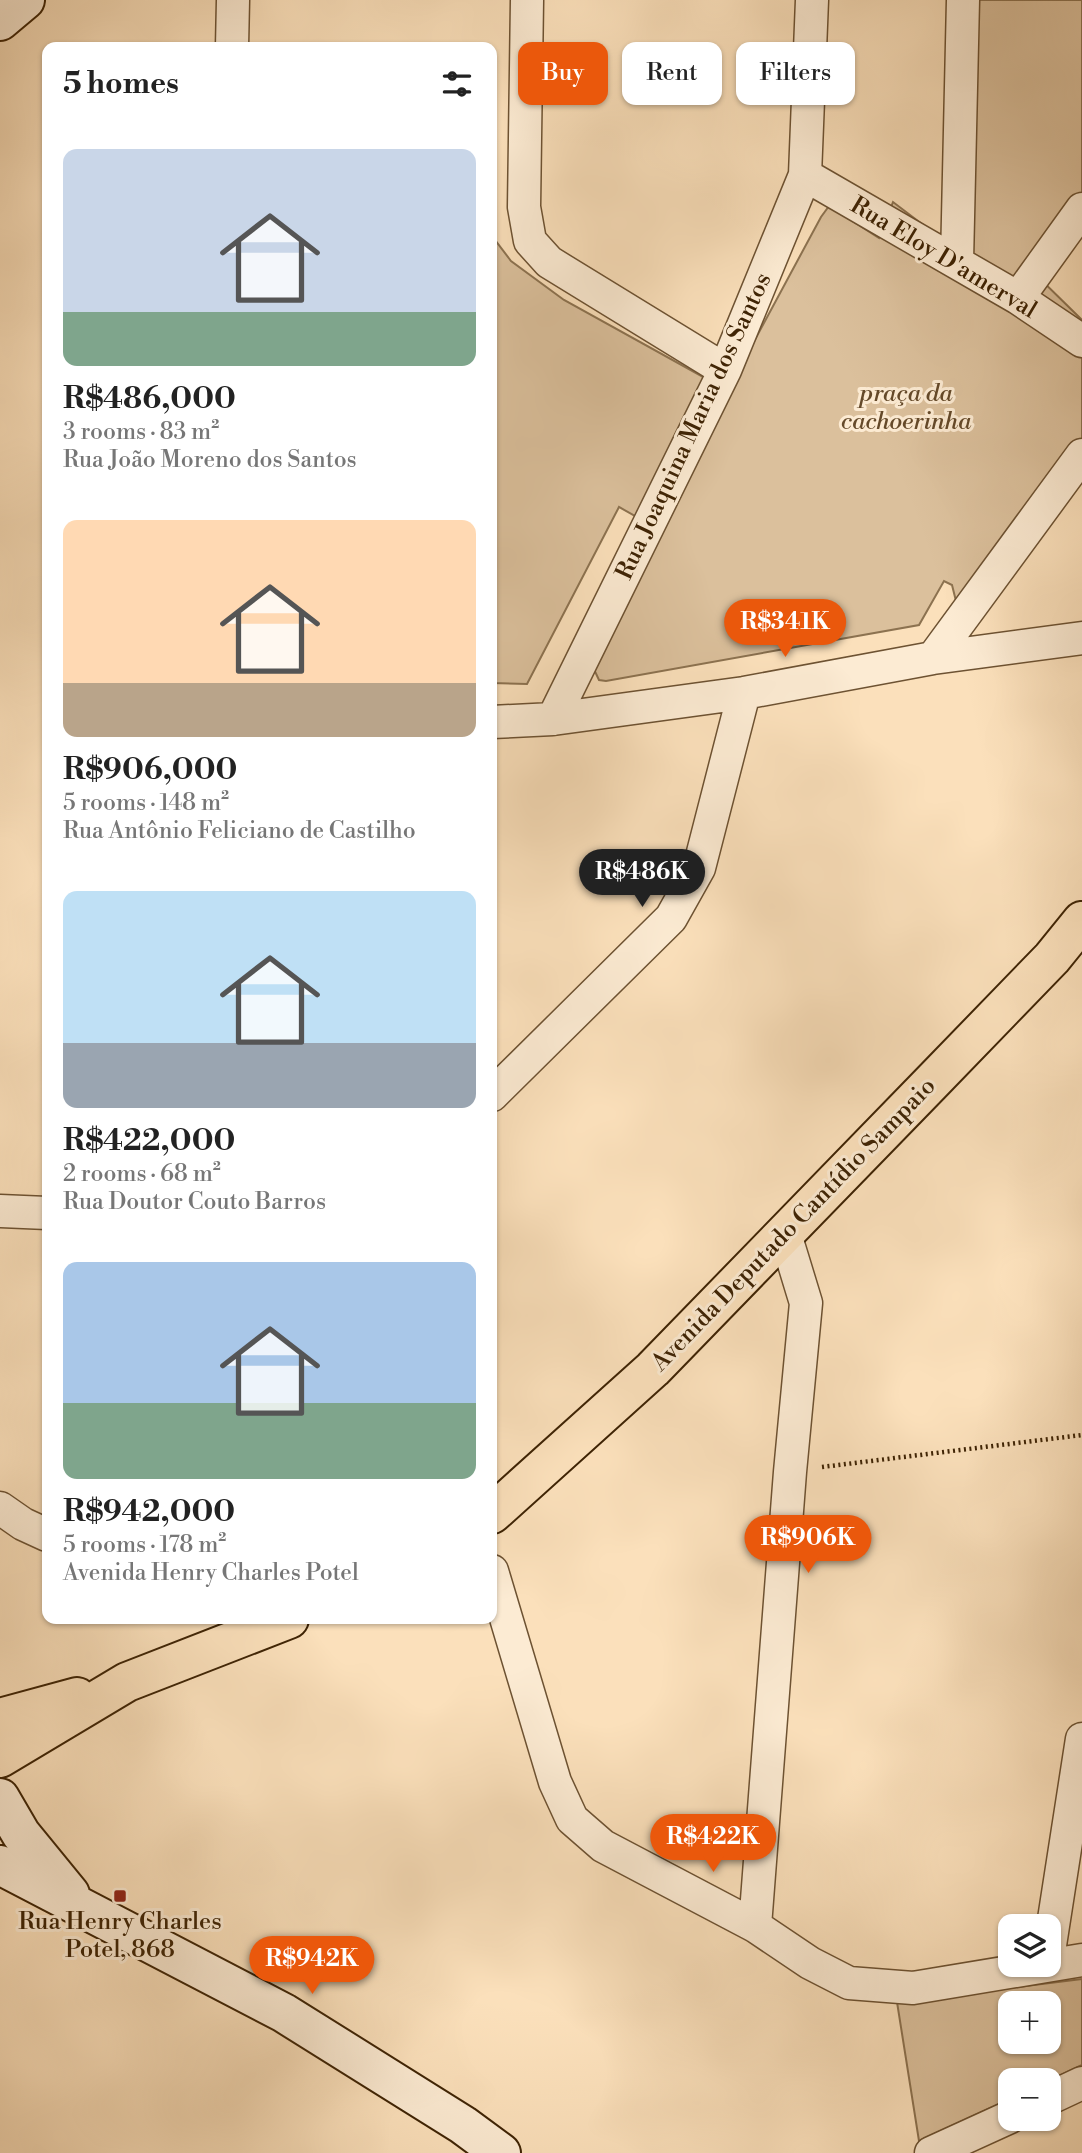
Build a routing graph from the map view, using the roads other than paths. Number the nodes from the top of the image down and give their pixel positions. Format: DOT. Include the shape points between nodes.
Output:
graph roads {
  1 [pos="25,0"];
  2 [pos="233,0"];
  3 [pos="527,0"];
  4 [pos="812,0"];
  5 [pos="962,0"];
  6 [pos="0,21"];
  7 [pos="232,42"];
  8 [pos="805,175"];
  9 [pos="1082,209"];
  10 [pos="957,261"];
  11 [pos="1018,299"];
  12 [pos="1082,341"];
  13 [pos="725,370"];
  14 [pos="1082,455"];
  15 [pos="1082,638"];
  16 [pos="933,658"];
  17 [pos="744,693"];
  18 [pos="553,719"];
  19 [pos="497,722"];
  20 [pos="1082,922"];
  21 [pos="497,1090"];
  22 [pos="0,1211"];
  23 [pos="42,1213"];
  24 [pos="785,1234"];
  25 [pos="0,1508"];
  26 [pos="497,1509"];
  27 [pos="42,1533"];
  28 [pos="497,1589"];
  29 [pos="272,1624"];
  30 [pos="120,1686"];
  31 [pos="0,1718"];
  32 [pos="1082,1739"];
  33 [pos="0,1758"];
  34 [pos="0,1798"];
  35 [pos="0,1865"];
  36 [pos="81,1906"];
  37 [pos="1055,1914"];
  38 [pos="755,1926"];
  39 [pos="1082,1960"];
  40 [pos="1061,1962"];
  41 [pos="998,1973"];
  42 [pos="1082,2083"];
  43 [pos="1061,2093"];
  44 [pos="998,2122"];
  45 [pos="502,2153"];
  46 [pos="931,2153"];
  1 -- 6 [label="street"];
  2 -- 7 [label="street"];
  3 -- 13 [label="street" via="524,207 530,241 549,262"];
  4 -- 8 [label="street, Rua Joaquina Maria dos Santos"];
  5 -- 10 [label="street"];
  8 -- 10 [label="street, Rua Eloy D'amerval"];
  8 -- 13 [label="street, Rua Joaquina Maria dos Santos"];
  9 -- 11 [label="street"];
  10 -- 11 [label="street, Rua Eloy D'amerval"];
  11 -- 12 [label="street, Rua Eloy D'amerval"];
  13 -- 18 [label="street, Rua Joaquina Maria dos Santos"];
  14 -- 16 [label="street"];
  15 -- 16 [label="street"];
  16 -- 17 [label="street"];
  17 -- 18 [label="street"];
  17 -- 21 [label="street" via="699,869 671,918"];
  18 -- 19 [label="street"];
  20 -- 24 [label="main road, Avenida Deputado Cantídio Sampaio"];
  22 -- 23 [label="street"];
  24 -- 26 [label="main road, Avenida Deputado Cantídio Sampaio" via="653,1369"];
  24 -- 38 [label="street" via="806,1303"];
  25 -- 27 [label="street"];
  28 -- 38 [label="street" via="555,1782 572,1819 603,1846"];
  29 -- 30 [label="main road"];
  30 -- 31 [label="main road"];
  30 -- 33 [label="main road"];
  32 -- 37 [label="street"];
  34 -- 36 [label="street" via="21,1834"];
  35 -- 36 [label="street"];
  36 -- 45 [label="street" via="284,2013"];
  38 -- 41 [label="street" via="849,1983 914,1989"];
  39 -- 40 [label="street"];
  42 -- 43 [label="street"];
  44 -- 46 [label="street"];
}
